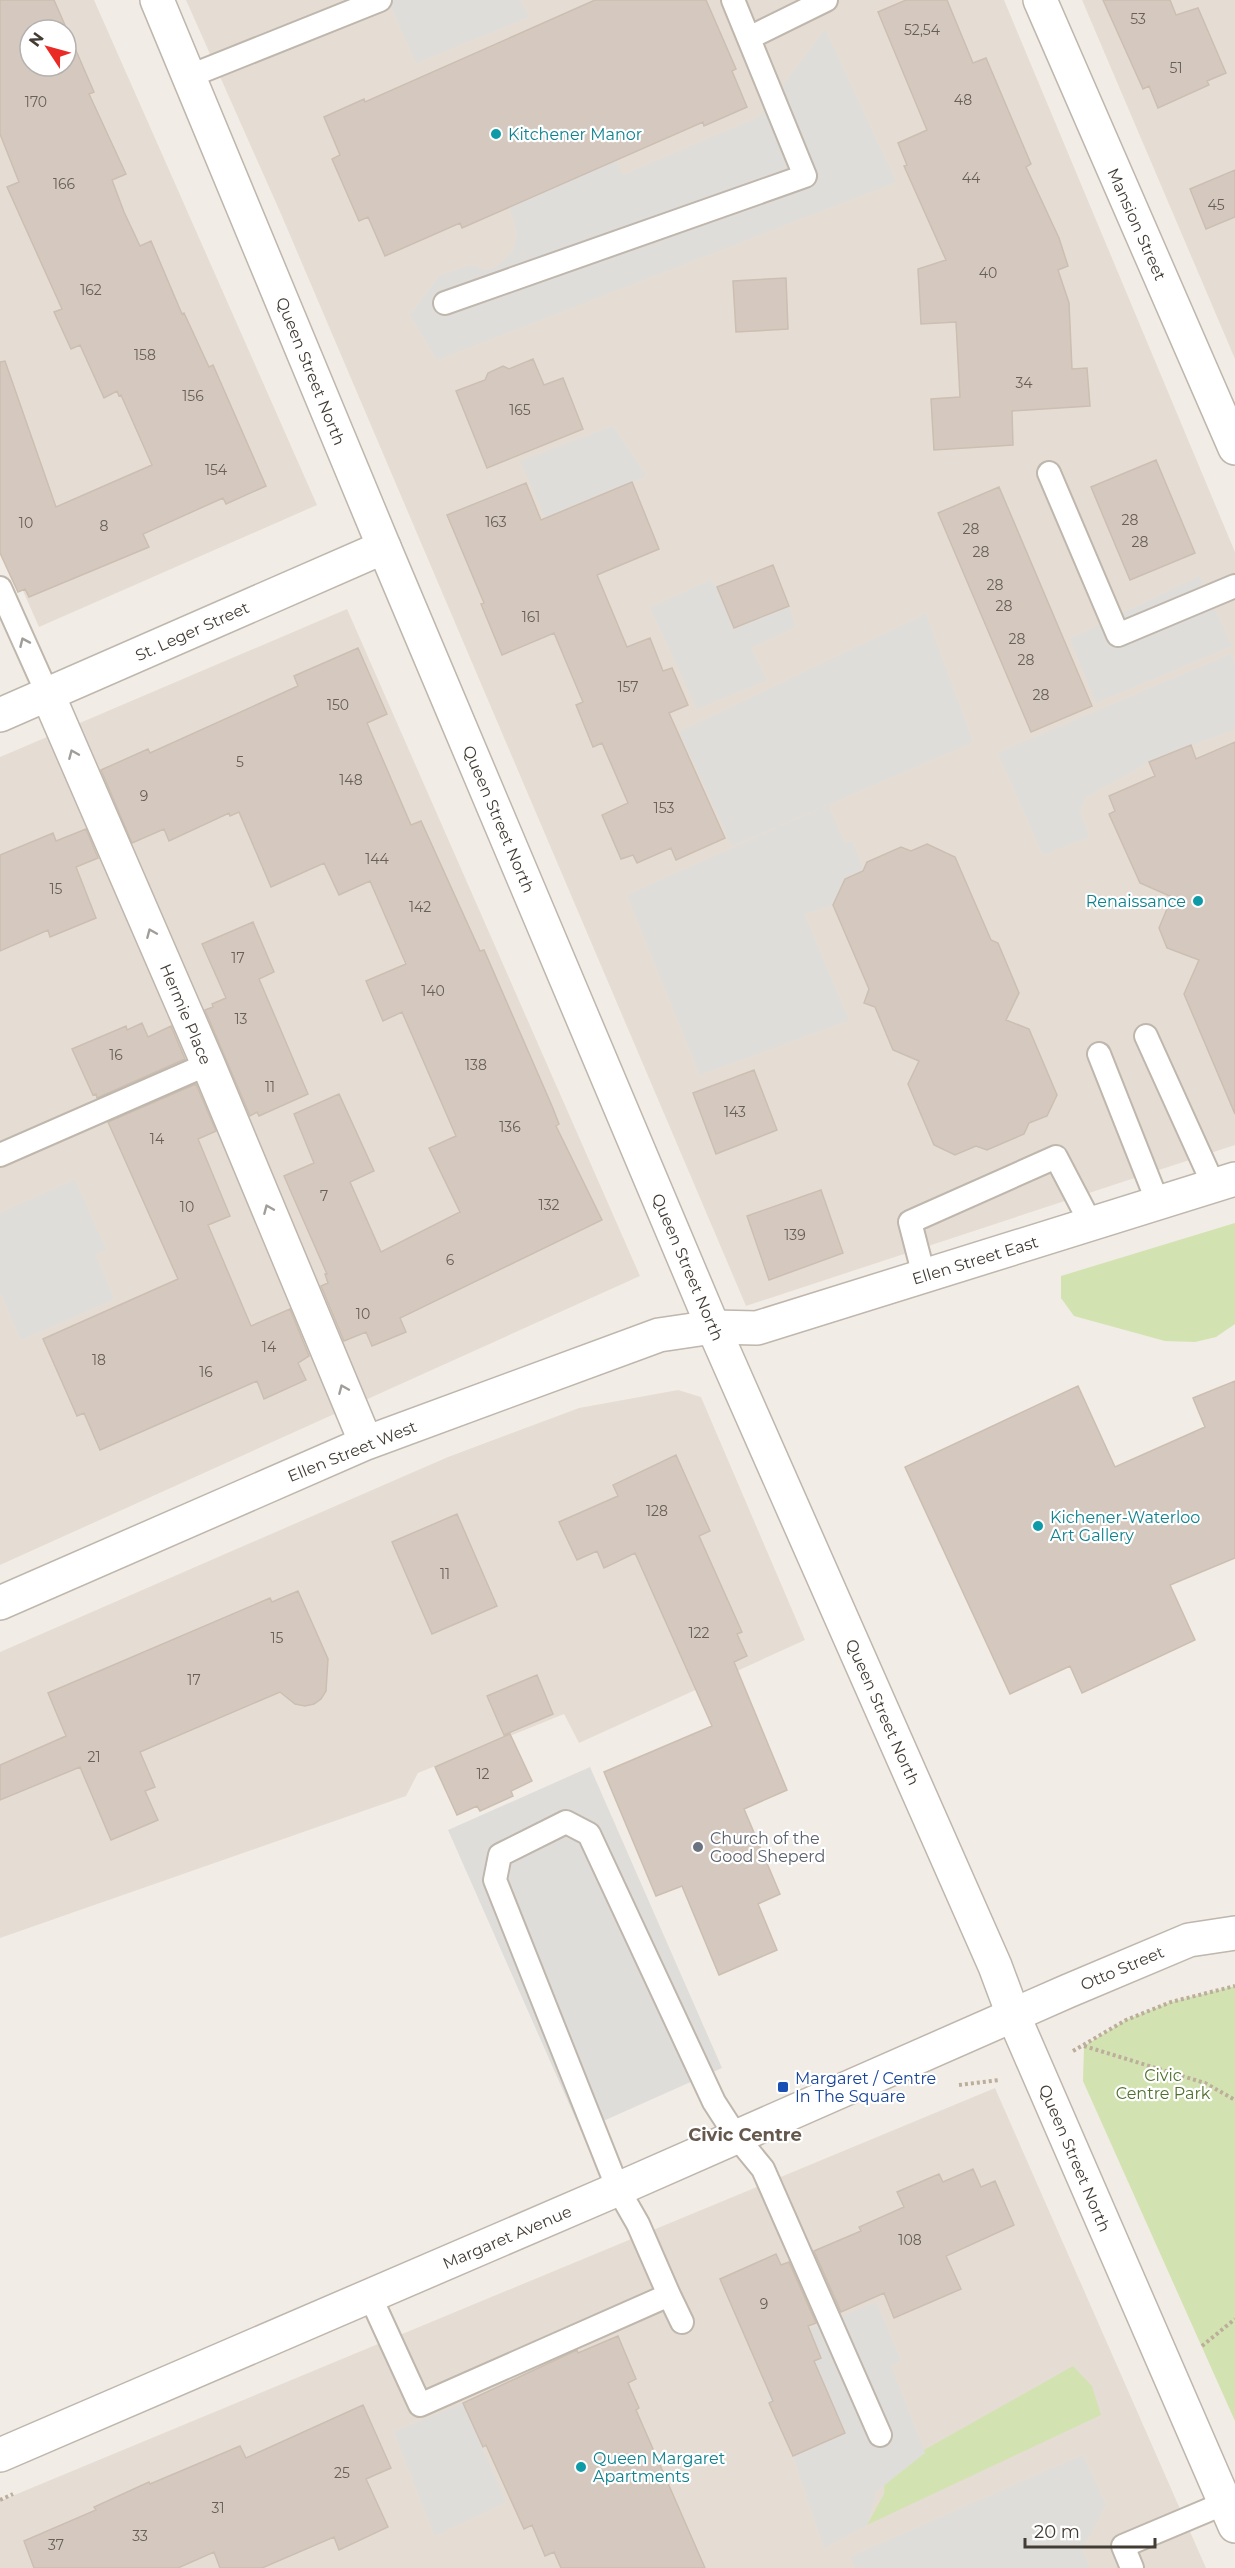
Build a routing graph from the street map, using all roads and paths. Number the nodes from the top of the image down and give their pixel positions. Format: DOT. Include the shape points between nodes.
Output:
graph roads {
  1 [pos="157,0"];
  2 [pos="380,0"];
  3 [pos="733,0"];
  4 [pos="826,0"];
  5 [pos="1040,0"];
  6 [pos="749,38"];
  7 [pos="190,76"];
  8 [pos="445,303"];
  9 [pos="1235,448"];
  10 [pos="1049,473"];
  11 [pos="384,547"];
  12 [pos="1235,586"];
  13 [pos="0,588"];
  14 [pos="48,695"];
  15 [pos="0,715"];
  16 [pos="1146,1036"];
  17 [pos="1099,1054"];
  18 [pos="208,1064"];
  19 [pos="0,1155"];
  20 [pos="1224,1183"];
  21 [pos="1158,1203"];
  22 [pos="1091,1224"];
  23 [pos="924,1276"];
  24 [pos="713,1327"];
  25 [pos="366,1443"];
  26 [pos="0,1603"];
  27 [pos="1235,1933"];
  28 [pos="1235,1986"];
  29 [pos="1014,2017"];
  30 [pos="1084,2046"];
  31 [pos="1065,2055"];
  32 [pos="1235,2100"];
  33 [pos="736,2136"];
  34 [pos="618,2189"];
  35 [pos="669,2295"];
  36 [pos="370,2296"];
  37 [pos="1235,2319"];
  38 [pos="682,2322"];
  39 [pos="1202,2346"];
  40 [pos="880,2435"];
  41 [pos="0,2455"];
  42 [pos="1230,2515"];
  43 [pos="1132,2568"];
  1 -- 7 [label="street, Queen Street North"];
  2 -- 7 [label="lane"];
  3 -- 6 [label="lane"];
  4 -- 6 [label="lane"];
  5 -- 9 [label="street, Mansion Street"];
  6 -- 8 [label="lane" via="805,176"];
  7 -- 11 [label="street, Queen Street North"];
  10 -- 12 [label="lane" via="1118,635"];
  11 -- 14 [label="street, St. Leger Street"];
  11 -- 24 [label="street, Queen Street North"];
  14 -- 13 [label="lane, Hermie Place, one-way"];
  14 -- 15 [label="street, St. Leger Street"];
  18 -- 14 [label="street, Hermie Place, one-way"];
  16 -- 20 [label="lane"];
  17 -- 21 [label="lane"];
  18 -- 19 [label="lane"];
  25 -- 18 [label="street, Hermie Place, one-way"];
  20 -- 21 [label="street, Ellen Street East"];
  21 -- 22 [label="street, Ellen Street East"];
  22 -- 23 [label="street, Ellen Street East"];
  22 -- 23 [label="lane" via="1056,1157 910,1222"];
  23 -- 24 [label="street, Ellen Street East" via="757,1328"];
  24 -- 25 [label="street, Ellen Street West" via="659,1335"];
  24 -- 29 [label="street, Queen Street North"];
  25 -- 26 [label="street, Ellen Street West"];
  27 -- 29 [label="street, Otto Street" via="1189,1940"];
  28 -- 30 [label="path" via="1171,2002 1126,2020"];
  29 -- 33 [label="street, Margaret Avenue"];
  29 -- 42 [label="street, Queen Street North"];
  30 -- 31 [label="path"];
  30 -- 32 [label="path" via="1205,2083"];
  33 -- 34 [label="street, Margaret Avenue"];
  33 -- 34 [label="lane" via="714,2102 589,1834 566,1822 500,1855 495,1880"];
  33 -- 40 [label="lane" via="763,2169"];
  34 -- 35 [label="lane"];
  34 -- 36 [label="street, Margaret Avenue"];
  35 -- 36 [label="lane" via="420,2405"];
  35 -- 38 [label="lane"];
  36 -- 41 [label="street, Margaret Avenue"];
  37 -- 39 [label="path"];
  42 -- 43 [label="lane" via="1123,2546"];
}
